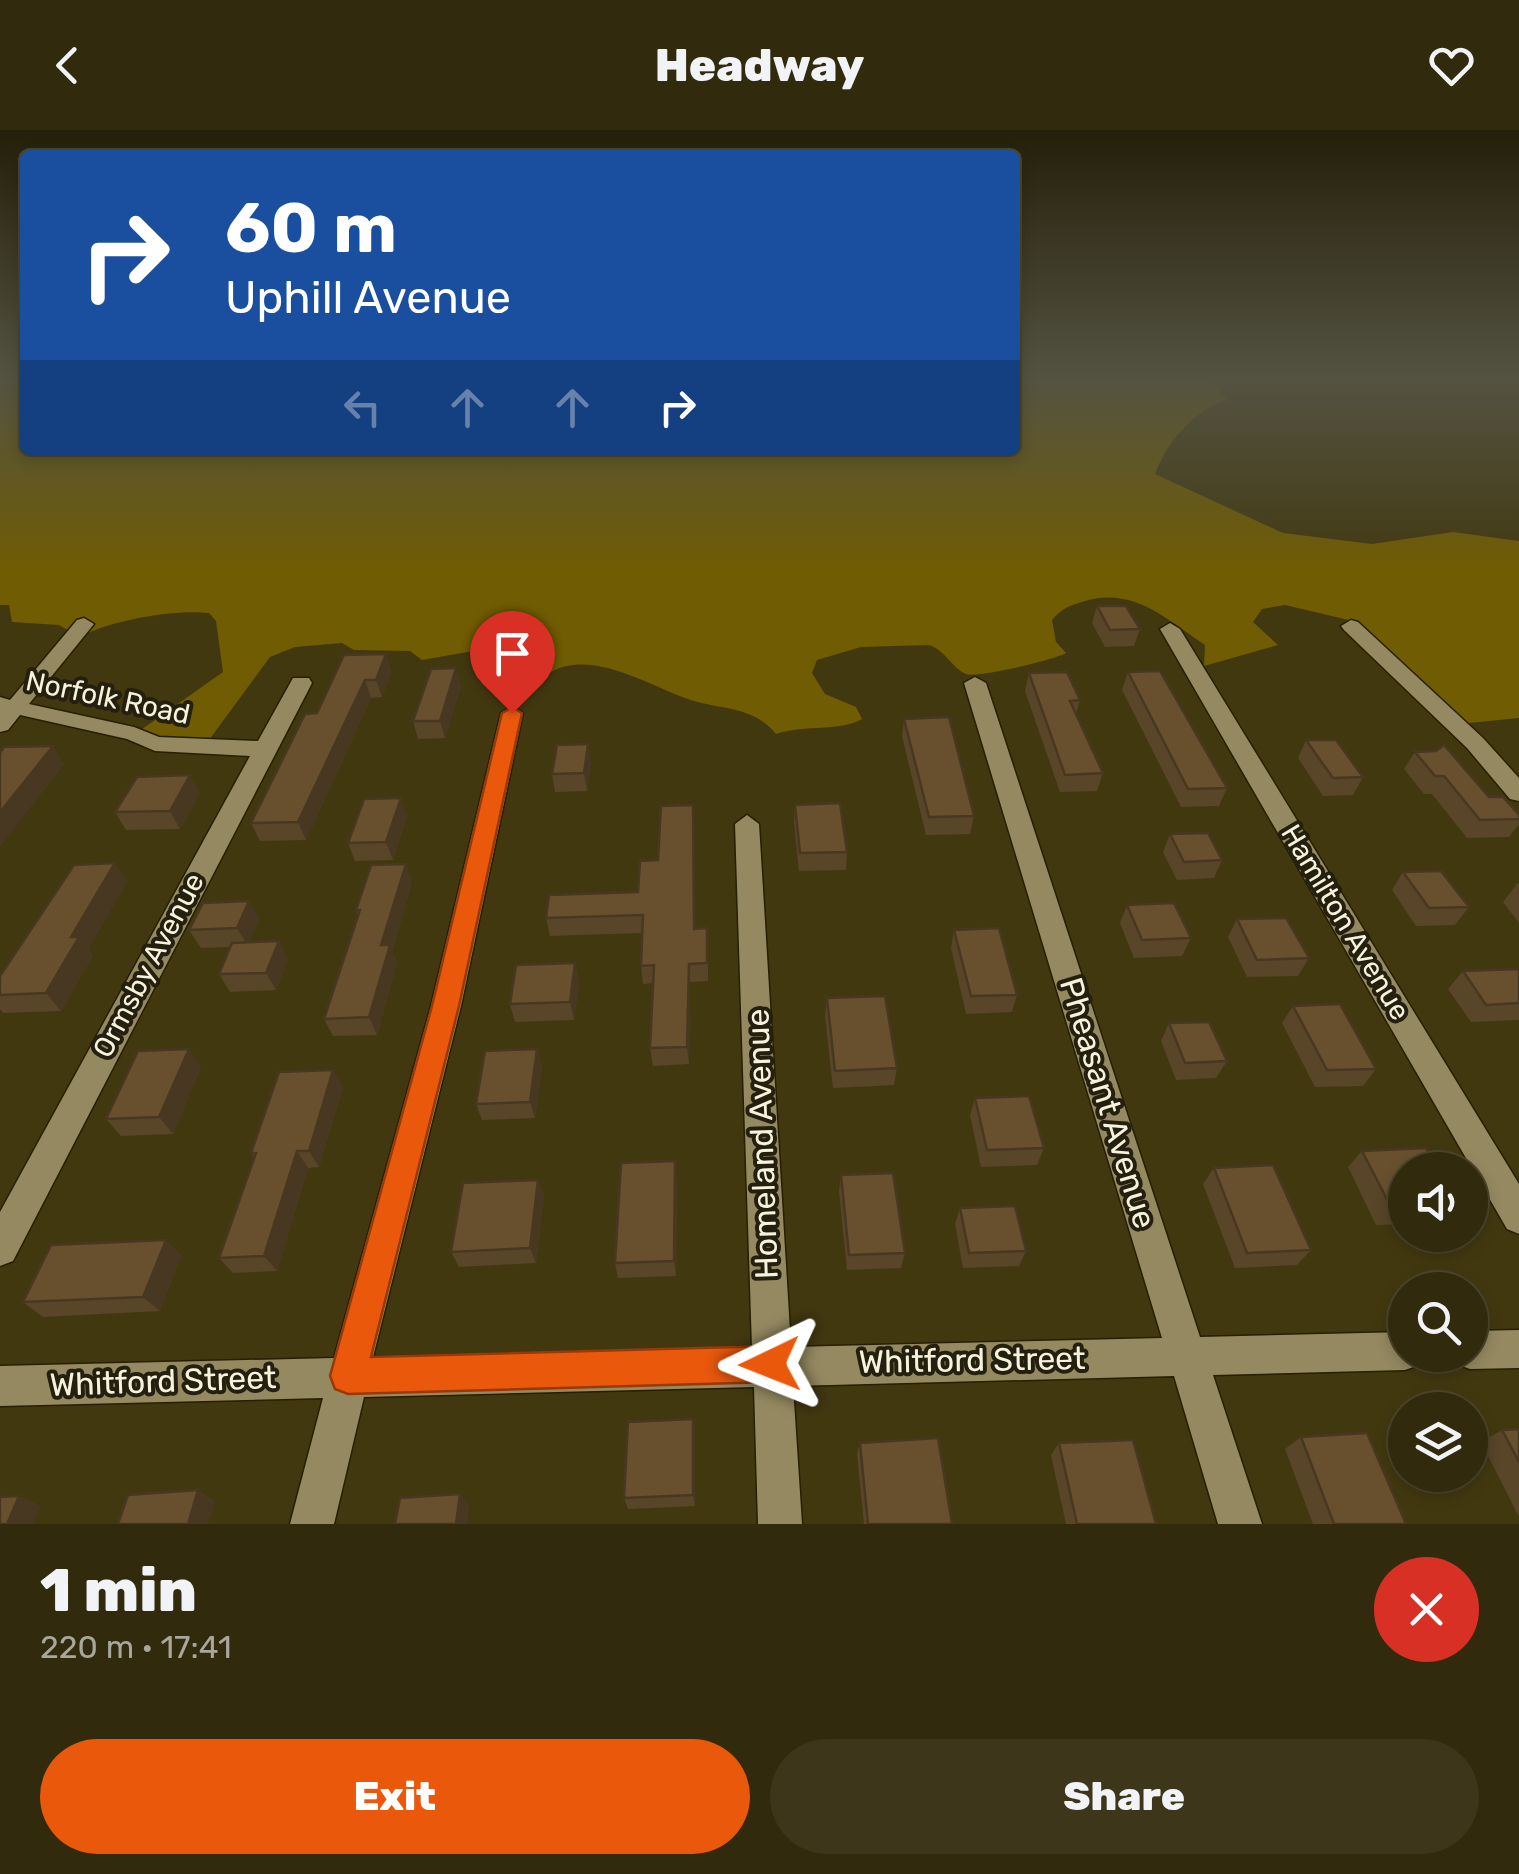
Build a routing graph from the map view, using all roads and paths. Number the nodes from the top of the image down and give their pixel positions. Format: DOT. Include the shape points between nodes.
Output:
graph roads {
  1 [pos="84,624"];
  2 [pos="1351,626"];
  3 [pos="1170,629"];
  4 [pos="976,683"];
  5 [pos="300,684"];
  6 [pos="5,712"];
  7 [pos="512,713"];
  8 [pos="264,748"];
  9 [pos="1519,793"];
  10 [pos="747,824"];
  11 [pos="1519,1217"];
  12 [pos="0,1248"];
  13 [pos="1519,1349"];
  14 [pos="1488,1350"];
  15 [pos="1388,1352"];
  16 [pos="1188,1356"];
  17 [pos="770,1364"];
  18 [pos="348,1376"];
  19 [pos="0,1386"];
  20 [pos="312,1524"];
  21 [pos="780,1524"];
  22 [pos="1240,1524"];
  1 -- 6 [label="street"];
  2 -- 9 [label="street"];
  3 -- 11 [label="street, Hamilton Avenue"];
  4 -- 16 [label="street, Pheasant Avenue"];
  5 -- 8 [label="street, Ormsby Avenue"];
  6 -- 8 [label="street, Norfolk Road" via="134,734 155,744"];
  7 -- 18 [label="street" via="446,1006"];
  8 -- 12 [label="street, Ormsby Avenue"];
  10 -- 17 [label="street, Homeland Avenue"];
  13 -- 14 [label="street"];
  15 -- 16 [label="street, Whitford Street"];
  16 -- 17 [label="street, Whitford Street"];
  16 -- 22 [label="street, Pheasant Avenue"];
  17 -- 18 [label="street, Whitford Street"];
  17 -- 21 [label="street, Homeland Avenue"];
  18 -- 19 [label="street, Whitford Street"];
  18 -- 20 [label="street"];
}
